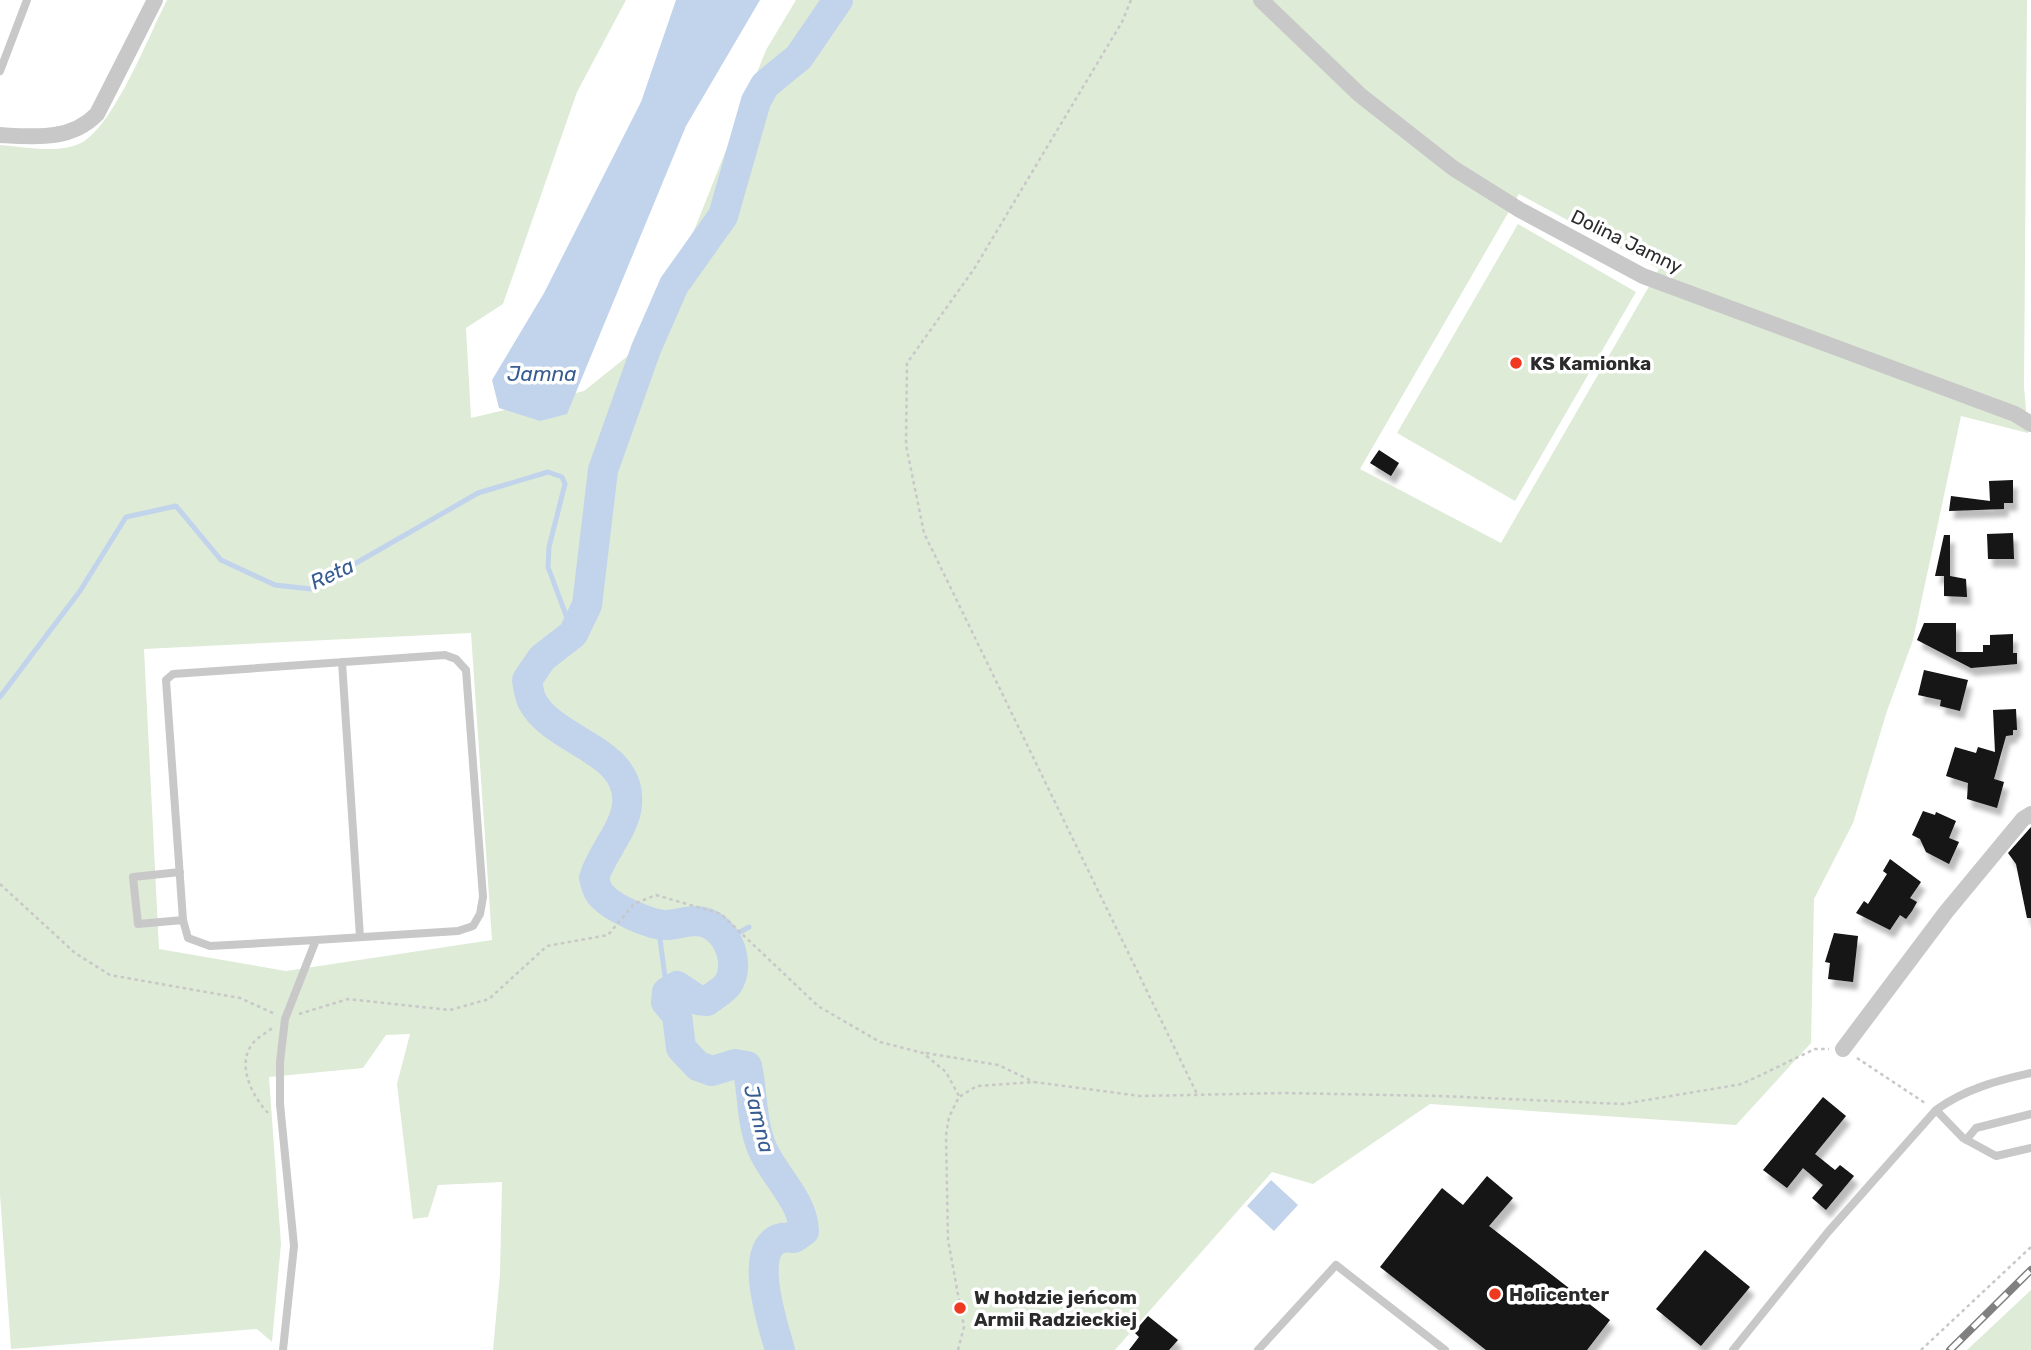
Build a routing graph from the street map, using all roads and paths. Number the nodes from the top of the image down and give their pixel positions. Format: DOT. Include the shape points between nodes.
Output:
graph roads {
  1 [pos="27,0"];
  2 [pos="155,0"];
  3 [pos="1130,0"];
  4 [pos="1261,0"];
  5 [pos="0,71"];
  6 [pos="0,135"];
  7 [pos="2031,424"];
  8 [pos="342,662"];
  9 [pos="2031,814"];
  10 [pos="180,872"];
  11 [pos="0,884"];
  12 [pos="183,920"];
  13 [pos="360,937"];
  14 [pos="316,940"];
  15 [pos="285,1019"];
  16 [pos="1843,1049"];
  17 [pos="923,1053"];
  18 [pos="2031,1073"];
  19 [pos="1034,1082"];
  20 [pos="1197,1094"];
  21 [pos="960,1097"];
  22 [pos="1936,1110"];
  23 [pos="2031,1114"];
  24 [pos="282,1128"];
  25 [pos="1966,1140"];
  26 [pos="2031,1148"];
  27 [pos="2031,1247"];
  28 [pos="283,1350"];
  29 [pos="958,1350"];
  30 [pos="1258,1350"];
  31 [pos="1445,1350"];
  32 [pos="1733,1350"];
  33 [pos="1921,1350"];
  1 -- 5 [label="lane"];
  2 -- 6 [label="street" via="97,114 87,124 62,135"];
  3 -- 20 [label="path" via="1122,22 974,269 907,363 906,445 924,533"];
  4 -- 7 [label="street, Dolina Jamny" via="1360,95 1453,168 1520,211 1643,276 2015,414"];
  8 -- 10 [label="lane" via="173,674 166,680"];
  8 -- 13 [label="lane"];
  8 -- 13 [label="lane" via="445,655 466,670 483,897 473,926 458,931"];
  9 -- 16 [label="street" via="2022,819 1946,912"];
  10 -- 12 [label="lane"];
  10 -- 12 [label="lane" via="133,877 138,924"];
  11 -- 15 [label="path" via="75,953 110,975 240,998"];
  12 -- 14 [label="lane" via="188,939 210,946"];
  13 -- 14 [label="lane"];
  14 -- 15 [label="lane"];
  15 -- 17 [label="path" via="348,999 450,1010 489,999 547,946 608,935 634,904 656,895 721,915 818,1006 880,1042"];
  15 -- 24 [label="lane" via="280,1062"];
  15 -- 24 [label="path" via="253,1042 247,1058 251,1090"];
  16 -- 20 [label="path" via="1815,1049 1742,1084 1623,1104 1440,1096"];
  16 -- 22 [label="path"];
  17 -- 19 [label="path" via="998,1065"];
  17 -- 21 [label="path" via="946,1072"];
  18 -- 22 [label="lane" via="1980,1085"];
  19 -- 20 [label="path" via="1140,1096"];
  19 -- 21 [label="path" via="977,1086"];
  21 -- 29 [label="path" via="946,1135 948,1240 964,1327"];
  22 -- 25 [label="lane"];
  22 -- 32 [label="lane" via="1828,1232"];
  23 -- 25 [label="lane" via="1976,1128"];
  24 -- 28 [label="lane" via="294,1246"];
  25 -- 26 [label="lane" via="1996,1156"];
  27 -- 33 [label="path"];
  30 -- 31 [label="lane" via="1336,1265"];
}
